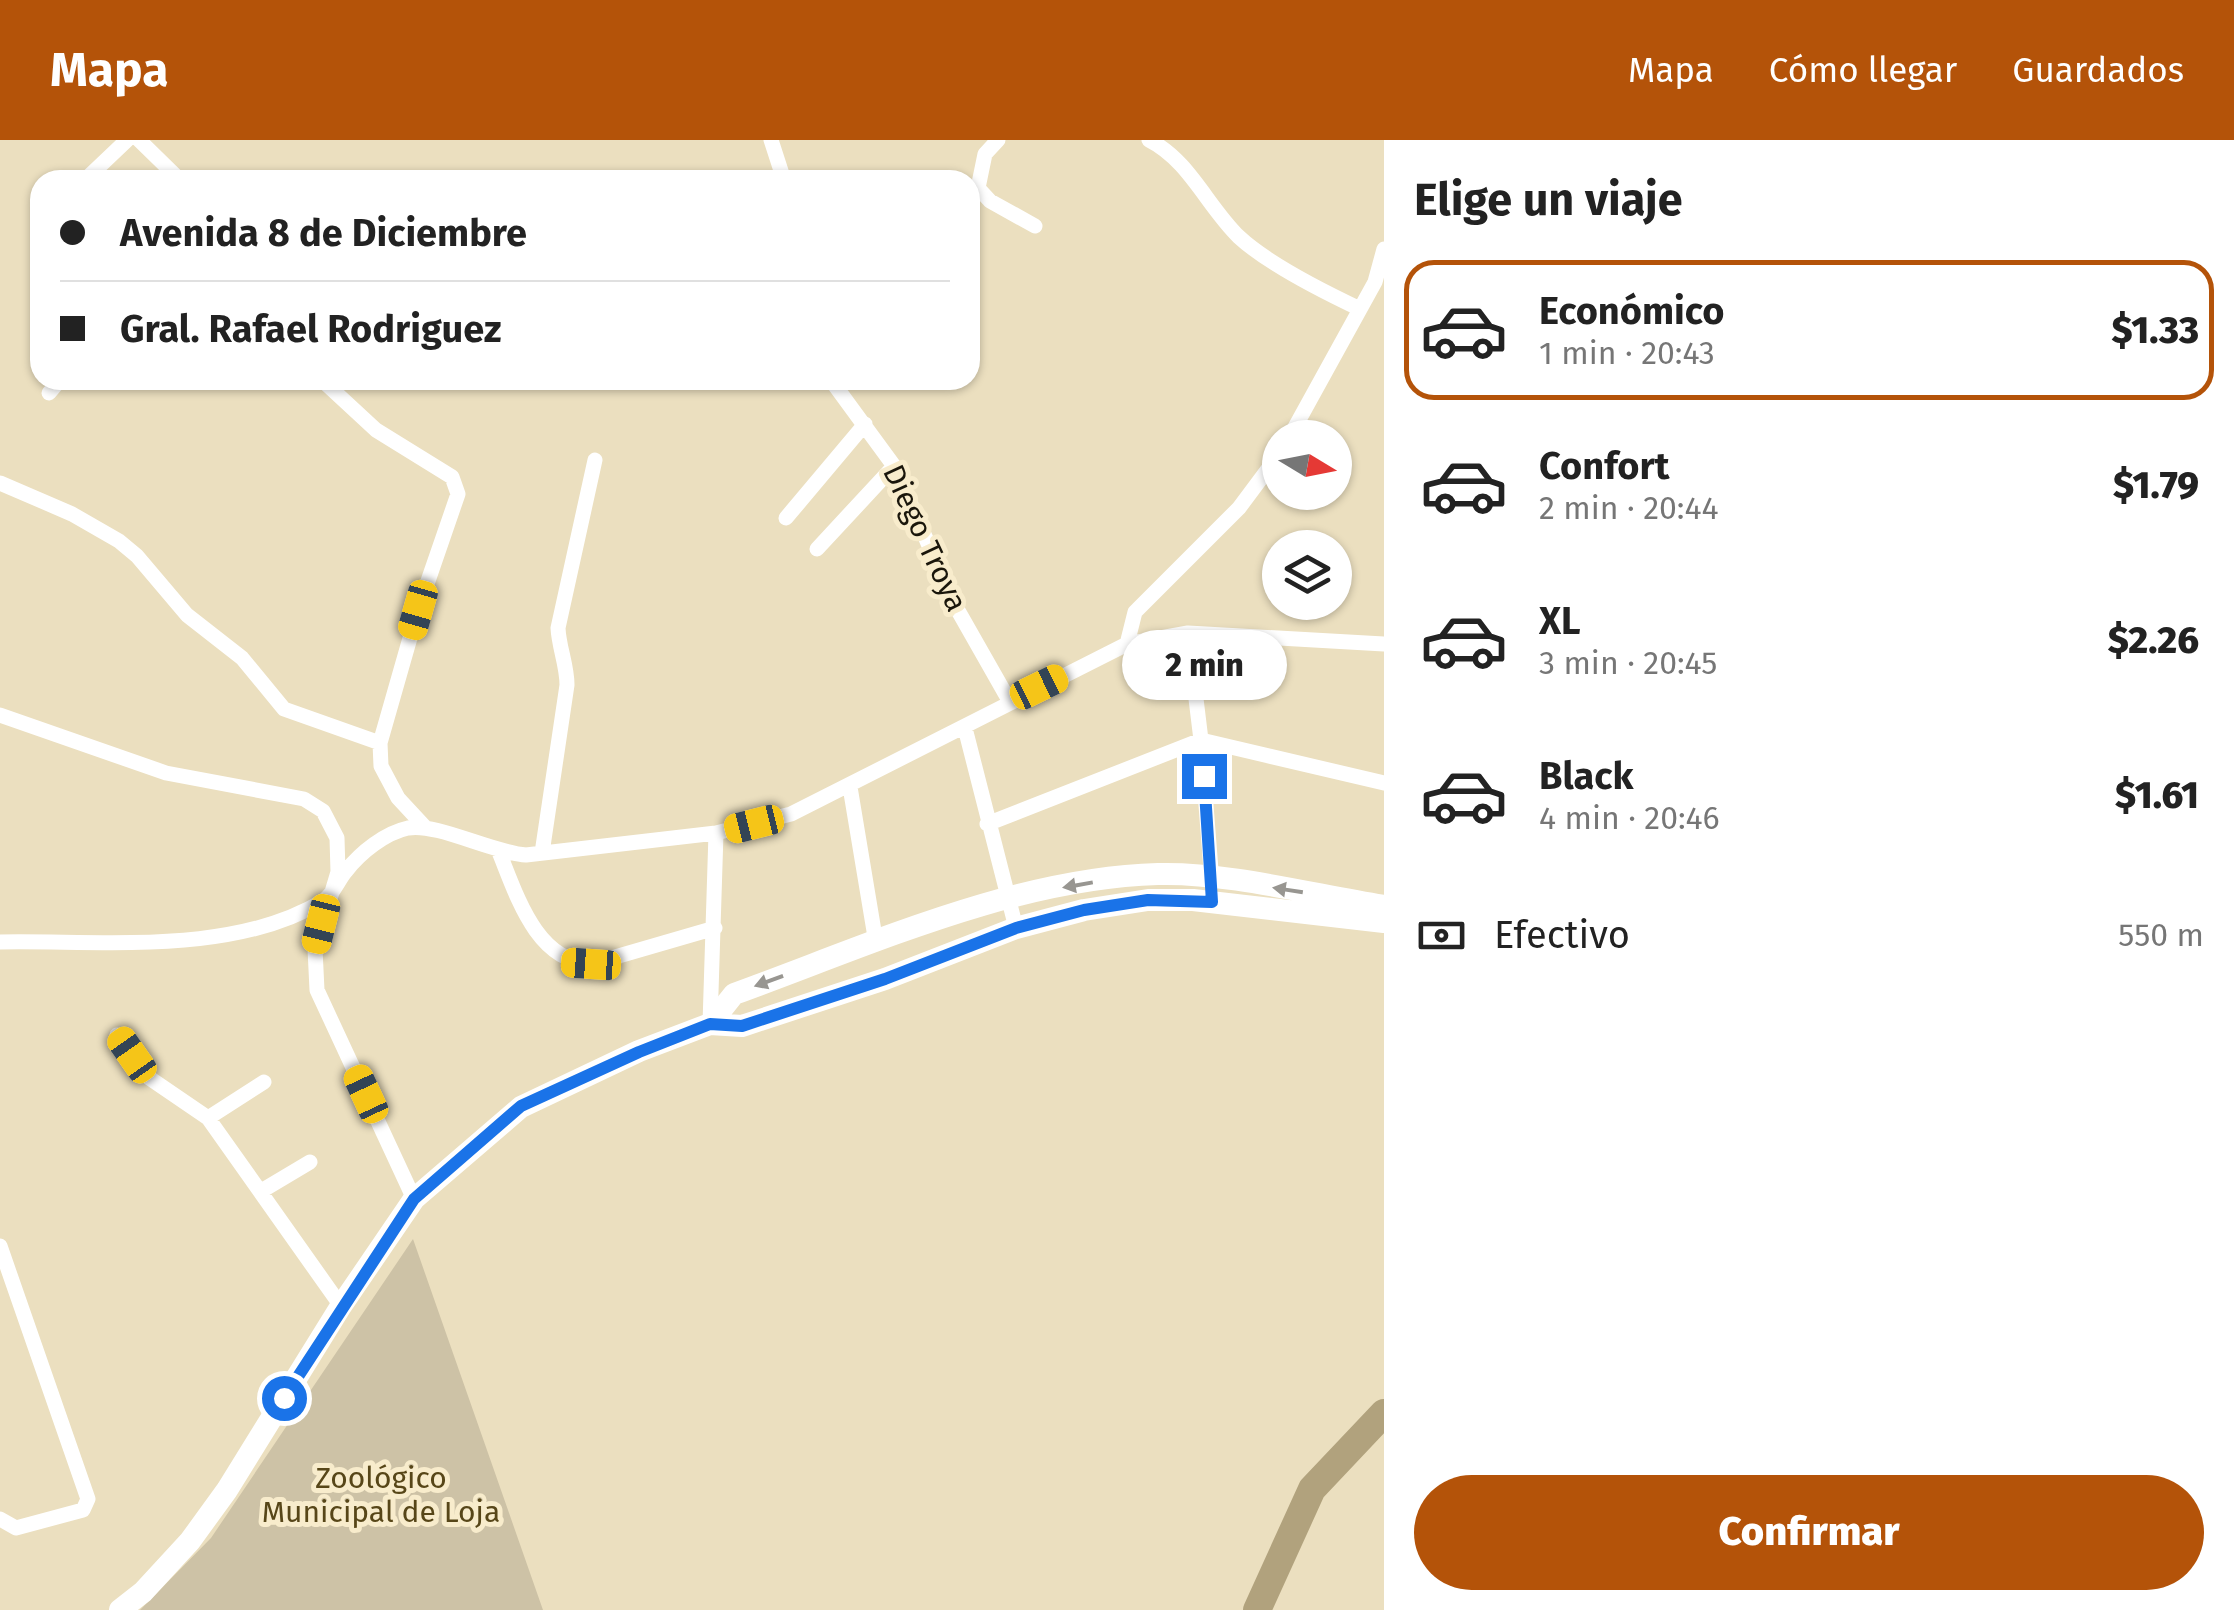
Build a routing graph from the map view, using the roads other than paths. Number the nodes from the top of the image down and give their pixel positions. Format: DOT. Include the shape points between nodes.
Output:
graph roads {
  1 [pos="128,140"];
  2 [pos="139,140"];
  3 [pos="771,140"];
  4 [pos="998,140"];
  5 [pos="1148,140"];
  6 [pos="96,170"];
  7 [pos="170,170"];
  8 [pos="781,170"];
  9 [pos="980,177"];
  10 [pos="980,190"];
  11 [pos="1035,226"];
  12 [pos="1384,249"];
  13 [pos="1360,309"];
  14 [pos="333,390"];
  15 [pos="838,390"];
  16 [pos="1299,420"];
  17 [pos="864,424"];
  18 [pos="595,460"];
  19 [pos="894,466"];
  20 [pos="1262,477"];
  21 [pos="0,483"];
  22 [pos="786,518"];
  23 [pos="817,548"];
  24 [pos="1188,634"];
  25 [pos="1127,644"];
  26 [pos="1384,644"];
  27 [pos="1010,702"];
  28 [pos="0,715"];
  29 [pos="965,728"];
  30 [pos="1201,740"];
  31 [pos="380,742"];
  32 [pos="1384,783"];
  33 [pos="850,787"];
  34 [pos="987,824"];
  35 [pos="424,826"];
  36 [pos="716,833"];
  37 [pos="499,852"];
  38 [pos="542,853"];
  39 [pos="1212,890"];
  40 [pos="1008,897"];
  41 [pos="328,899"];
  42 [pos="1384,906"];
  43 [pos="1384,922"];
  44 [pos="715,928"];
  45 [pos="1016,928"];
  46 [pos="0,942"];
  47 [pos="876,943"];
  48 [pos="710,1024"];
  49 [pos="118,1035"];
  50 [pos="264,1082"];
  51 [pos="208,1118"];
  52 [pos="310,1162"];
  53 [pos="262,1190"];
  54 [pos="414,1199"];
  55 [pos="0,1246"];
  56 [pos="4,1271"];
  57 [pos="342,1306"];
  58 [pos="3,1522"];
  59 [pos="120,1610"];
  1 -- 6 [label="street"];
  2 -- 7 [label="street"];
  3 -- 8 [label="street"];
  4 -- 9 [label="street" via="984,154"];
  5 -- 13 [label="street" via="1177,161 1242,240"];
  10 -- 11 [label="street"];
  12 -- 13 [label="street"];
  13 -- 16 [label="street"];
  14 -- 31 [label="street" via="376,430 452,477 458,494"];
  15 -- 17 [label="street, Diego Troya"];
  17 -- 19 [label="street, Diego Troya"];
  17 -- 22 [label="street"];
  18 -- 38 [label="street" via="558,628 567,685"];
  19 -- 23 [label="street"];
  19 -- 27 [label="street, Diego Troya" via="956,607"];
  20 -- 25 [label="street" via="1136,612"];
  21 -- 31 [label="street" via="72,514 137,556 186,614 242,658 284,709"];
  24 -- 25 [label="street"];
  24 -- 26 [label="street"];
  24 -- 30 [label="street"];
  25 -- 27 [label="street"];
  27 -- 29 [label="street"];
  28 -- 41 [label="street" via="166,773 314,802 337,838 338,872"];
  29 -- 33 [label="street"];
  29 -- 34 [label="street"];
  30 -- 32 [label="street"];
  30 -- 34 [label="street"];
  30 -- 39 [label="street"];
  31 -- 35 [label="street" via="381,766"];
  33 -- 36 [label="street" via="791,814"];
  33 -- 47 [label="street"];
  34 -- 40 [label="street"];
  35 -- 37 [label="street"];
  35 -- 41 [label="street" via="366,849"];
  36 -- 38 [label="street"];
  36 -- 44 [label="street"];
  37 -- 38 [label="street"];
  37 -- 44 [label="street" via="544,942 571,963 591,964"];
  39 -- 40 [label="main road, one-way" via="1154,874"];
  42 -- 39 [label="main road, one-way"];
  39 -- 43 [label="main road"];
  39 -- 45 [label="main road"];
  40 -- 45 [label="street"];
  40 -- 47 [label="main road"];
  41 -- 46 [label="street" via="273,924 231,932 115,944"];
  41 -- 54 [label="street" via="315,949 316,990"];
  44 -- 48 [label="street"];
  45 -- 48 [label="main road" via="742,1026"];
  47 -- 48 [label="main road, one-way" via="734,994"];
  48 -- 54 [label="main road" via="521,1106"];
  49 -- 51 [label="street" via="146,1075"];
  50 -- 51 [label="street"];
  51 -- 53 [label="street"];
  52 -- 53 [label="street"];
  53 -- 57 [label="street"];
  54 -- 57 [label="main road"];
  55 -- 56 [label="street"];
  56 -- 58 [label="street" via="88,1499 86,1506 16,1528"];
  57 -- 59 [label="main road" via="190,1541"];
}
